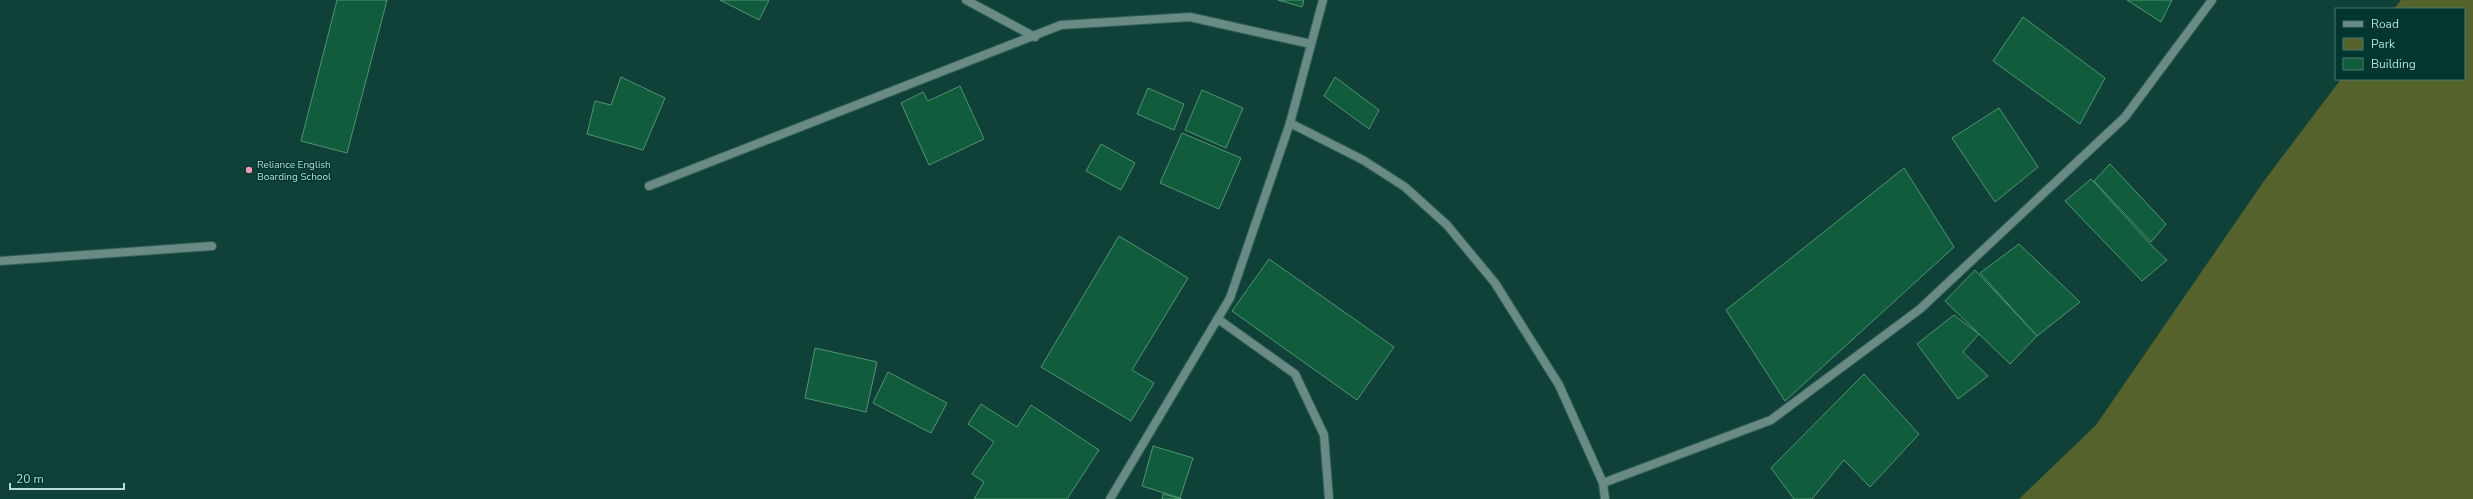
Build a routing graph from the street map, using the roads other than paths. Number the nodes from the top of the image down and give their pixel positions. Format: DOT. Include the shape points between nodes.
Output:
graph roads {
  1 [pos="966,0"];
  2 [pos="1323,0"];
  3 [pos="2212,0"];
  4 [pos="1035,36"];
  5 [pos="1311,44"];
  6 [pos="1290,123"];
  7 [pos="649,186"];
  8 [pos="212,246"];
  9 [pos="0,261"];
  10 [pos="1218,319"];
  11 [pos="1602,483"];
  12 [pos="1110,499"];
  13 [pos="1329,499"];
  14 [pos="1605,499"];
  1 -- 4 [label="street"];
  2 -- 5 [label="street"];
  3 -- 11 [label="street" via="2125,117 1920,309 1771,420"];
  4 -- 5 [label="street" via="1061,25 1190,17"];
  4 -- 7 [label="street"];
  5 -- 6 [label="street"];
  6 -- 10 [label="street" via="1230,298"];
  6 -- 11 [label="street" via="1363,160 1405,187 1447,225 1495,283 1559,385"];
  8 -- 9 [label="street"];
  10 -- 12 [label="street"];
  10 -- 13 [label="street" via="1295,374 1324,435"];
  11 -- 14 [label="street"];
}
